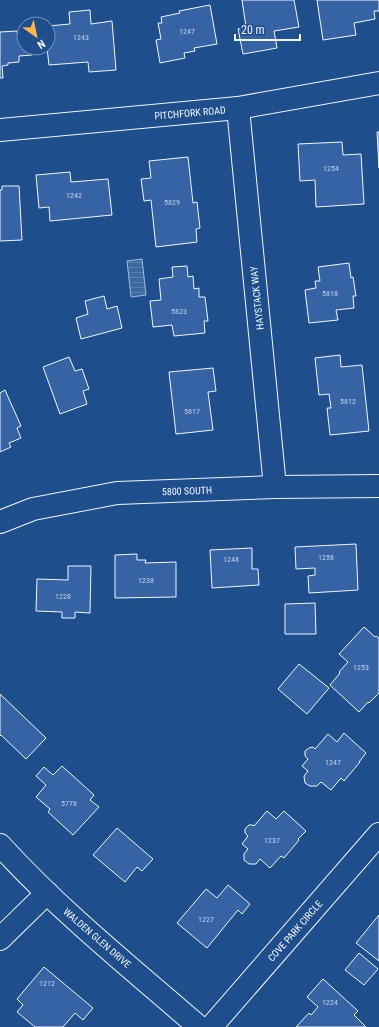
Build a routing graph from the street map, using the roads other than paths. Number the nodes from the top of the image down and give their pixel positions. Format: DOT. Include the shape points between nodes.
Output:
graph roads {
  1 [pos="379,83"];
  2 [pos="238,108"];
  3 [pos="0,130"];
  4 [pos="379,486"];
  5 [pos="275,488"];
  6 [pos="0,522"];
  7 [pos="379,834"];
  8 [pos="0,845"];
  9 [pos="47,893"];
  10 [pos="0,939"];
  11 [pos="199,1027"];
  12 [pos="211,1027"];
  1 -- 2 [label="street, PITCHFORK ROAD"];
  2 -- 3 [label="street, PITCHFORK ROAD"];
  2 -- 5 [label="street, HAYSTACK WAY"];
  4 -- 5 [label="street, 5800 SOUTH"];
  5 -- 6 [label="street, 5800 SOUTH" via="117,493 33,509"];
  7 -- 12 [label="street, COVE PARK CIRCLE"];
  8 -- 9 [label="street, WALDEN GLEN DRIVE"];
  9 -- 10 [label="street"];
  9 -- 11 [label="street, WALDEN GLEN DRIVE"];
}
